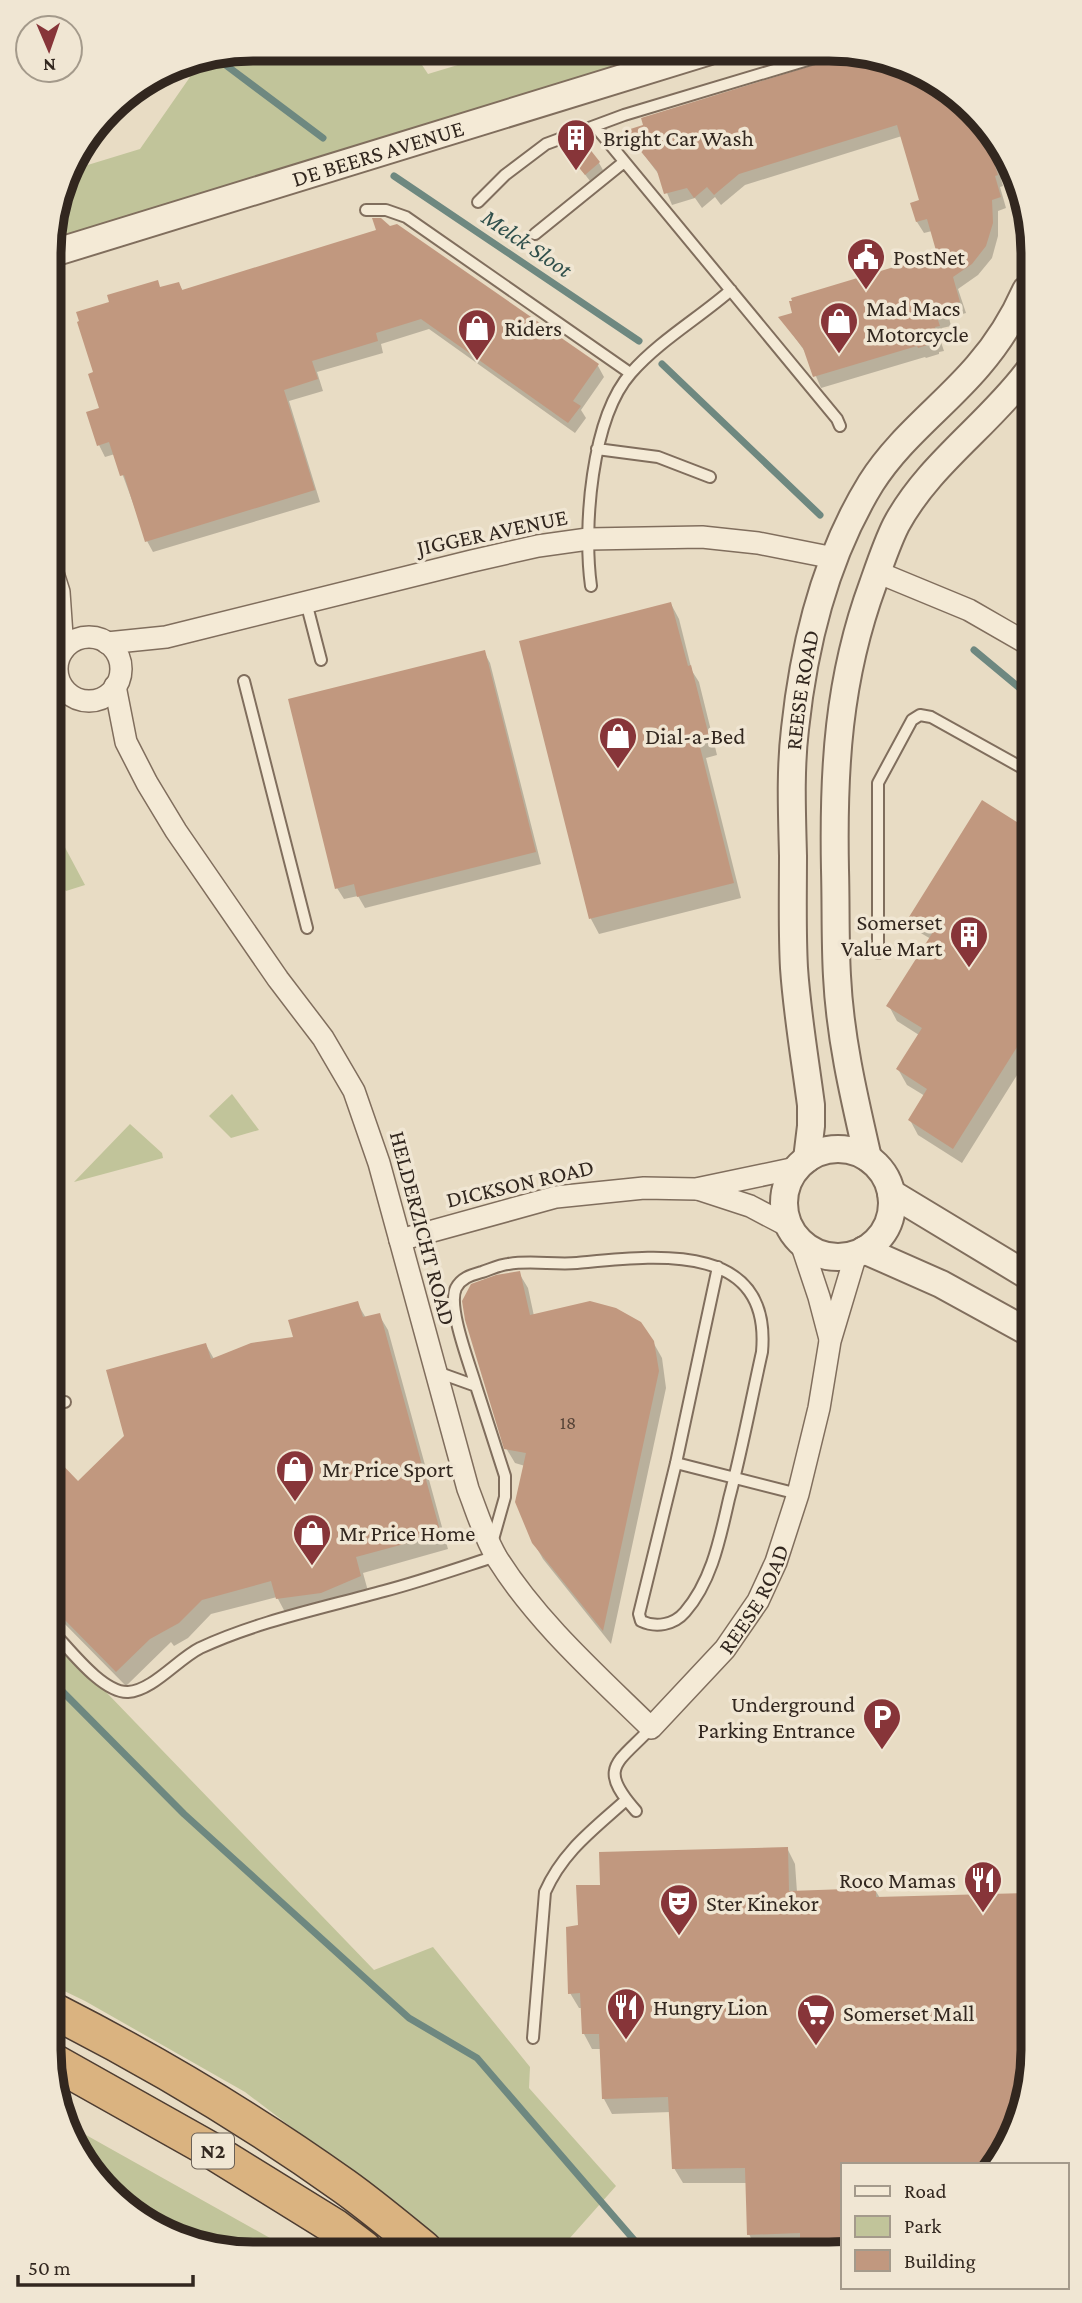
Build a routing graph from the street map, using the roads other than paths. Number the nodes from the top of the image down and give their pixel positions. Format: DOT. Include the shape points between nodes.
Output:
graph roads {
  1 [pos="678,61"];
  2 [pos="805,61"];
  3 [pos="595,126"];
  4 [pos="624,162"];
  5 [pos="478,202"];
  6 [pos="366,210"];
  7 [pos="535,234"];
  8 [pos="62,250"];
  9 [pos="731,290"];
  10 [pos="1021,302"];
  11 [pos="631,373"];
  12 [pos="1021,380"];
  13 [pos="840,426"];
  14 [pos="597,449"];
  15 [pos="710,477"];
  16 [pos="588,539"];
  17 [pos="834,558"];
  18 [pos="877,572"];
  19 [pos="591,586"];
  20 [pos="306,602"];
  21 [pos="62,604"];
  22 [pos="62,631"];
  23 [pos="166,637"];
  24 [pos="99,640"];
  25 [pos="1021,640"];
  26 [pos="63,650"];
  27 [pos="62,653"];
  28 [pos="321,660"];
  29 [pos="118,677"];
  30 [pos="244,681"];
  31 [pos="62,684"];
  32 [pos="90,700"];
  33 [pos="126,742"];
  34 [pos="1021,767"];
  35 [pos="307,928"];
  36 [pos="877,953"];
  37 [pos="868,1158"];
  38 [pos="802,1163"];
  39 [pos="696,1189"];
  40 [pos="891,1193"];
  41 [pos="795,1234"];
  42 [pos="400,1240"];
  43 [pos="860,1252"];
  44 [pos="718,1267"];
  45 [pos="1020,1271"];
  46 [pos="1020,1328"];
  47 [pos="830,1341"];
  48 [pos="435,1371"];
  49 [pos="475,1386"];
  50 [pos="676,1463"];
  51 [pos="735,1478"];
  52 [pos="798,1494"];
  53 [pos="493,1551"];
  54 [pos="61,1640"];
  55 [pos="651,1728"];
  56 [pos="626,1800"];
  57 [pos="636,1811"];
  58 [pos="61,2015"];
  59 [pos="533,2038"];
  60 [pos="62,2067"];
  61 [pos="355,2242"];
  62 [pos="415,2242"];
  1 -- 8 [label="street, DE BEERS AVENUE"];
  2 -- 3 [label="lane"];
  3 -- 4 [label="lane"];
  3 -- 5 [label="lane" via="546,144"];
  4 -- 7 [label="lane"];
  4 -- 9 [label="lane"];
  6 -- 11 [label="lane" via="406,217"];
  9 -- 11 [label="lane"];
  9 -- 13 [label="lane"];
  10 -- 17 [label="street, REESE ROAD" via="978,366 893,451 856,509"];
  11 -- 14 [label="lane" via="612,404"];
  12 -- 18 [label="street, REESE ROAD" via="928,477 896,526"];
  14 -- 15 [label="lane" via="658,457"];
  14 -- 16 [label="lane"];
  16 -- 17 [label="street, JIGGER AVENUE" via="702,537"];
  16 -- 19 [label="lane"];
  16 -- 20 [label="street, JIGGER AVENUE" via="538,546"];
  17 -- 38 [label="street, REESE ROAD" via="817,611 794,730 794,968 811,1105"];
  18 -- 25 [label="street" via="969,610"];
  18 -- 37 [label="street, REESE ROAD" via="845,685 834,811 837,975 850,1078"];
  20 -- 23 [label="street, JIGGER AVENUE"];
  20 -- 28 [label="lane"];
  21 -- 24 [label="street"];
  22 -- 26 [label="street"];
  23 -- 24 [label="street, JIGGER AVENUE"];
  23 -- 29 [label="street, JIGGER AVENUE"];
  24 -- 26 [label="street" via="76,640"];
  24 -- 29 [label="street" via="115,651"];
  26 -- 27 [label="street"];
  29 -- 32 [label="street" via="104,696"];
  29 -- 33 [label="street, HELDERZICHT ROAD"];
  30 -- 35 [label="lane"];
  31 -- 32 [label="street" via="71,695"];
  32 -- 33 [label="street, HELDERZICHT ROAD"];
  33 -- 42 [label="street, HELDERZICHT ROAD" via="176,831 324,1038 349,1081 368,1127"];
  34 -- 36 [label="lane" via="931,718 920,715 912,720 878,783"];
  37 -- 38 [label="street" via="838,1149"];
  37 -- 40 [label="street" via="886,1177"];
  38 -- 39 [label="street, DICKSON ROAD"];
  38 -- 41 [label="street" via="790,1177 784,1197"];
  39 -- 41 [label="street, DICKSON ROAD" via="750,1206"];
  39 -- 42 [label="street, DICKSON ROAD" via="644,1188 556,1197"];
  40 -- 43 [label="street" via="889,1222 879,1238"];
  40 -- 45 [label="street"];
  41 -- 43 [label="street" via="826,1255"];
  41 -- 47 [label="street, REESE ROAD"];
  42 -- 48 [label="street, HELDERZICHT ROAD"];
  43 -- 46 [label="street" via="931,1279"];
  43 -- 47 [label="street, REESE ROAD"];
  44 -- 49 [label="lane" via="682,1258 640,1256 559,1265 506,1264 467,1277 457,1285 453,1305"];
  44 -- 50 [label="lane"];
  44 -- 51 [label="lane" via="752,1295 763,1329"];
  47 -- 52 [label="street, REESE ROAD"];
  48 -- 49 [label="lane"];
  48 -- 53 [label="street, HELDERZICHT ROAD" via="468,1489"];
  49 -- 53 [label="lane" via="505,1476"];
  50 -- 51 [label="lane"];
  50 -- 51 [label="lane" via="639,1614 646,1623 671,1622 697,1594 715,1554"];
  51 -- 52 [label="lane"];
  52 -- 55 [label="street, REESE ROAD" via="776,1562 748,1618"];
  53 -- 54 [label="lane" via="387,1590 210,1644 129,1692 107,1686"];
  53 -- 55 [label="street, HELDERZICHT ROAD" via="543,1619"];
  55 -- 56 [label="lane, REESE ROAD" via="613,1773 614,1784"];
  56 -- 57 [label="lane, REESE ROAD"];
  56 -- 59 [label="lane" via="567,1853 545,1892"];
  58 -- 62 [label="highway, N2" via="246,2120 345,2187"];
  60 -- 61 [label="highway, N2" via="209,2149"];
}
